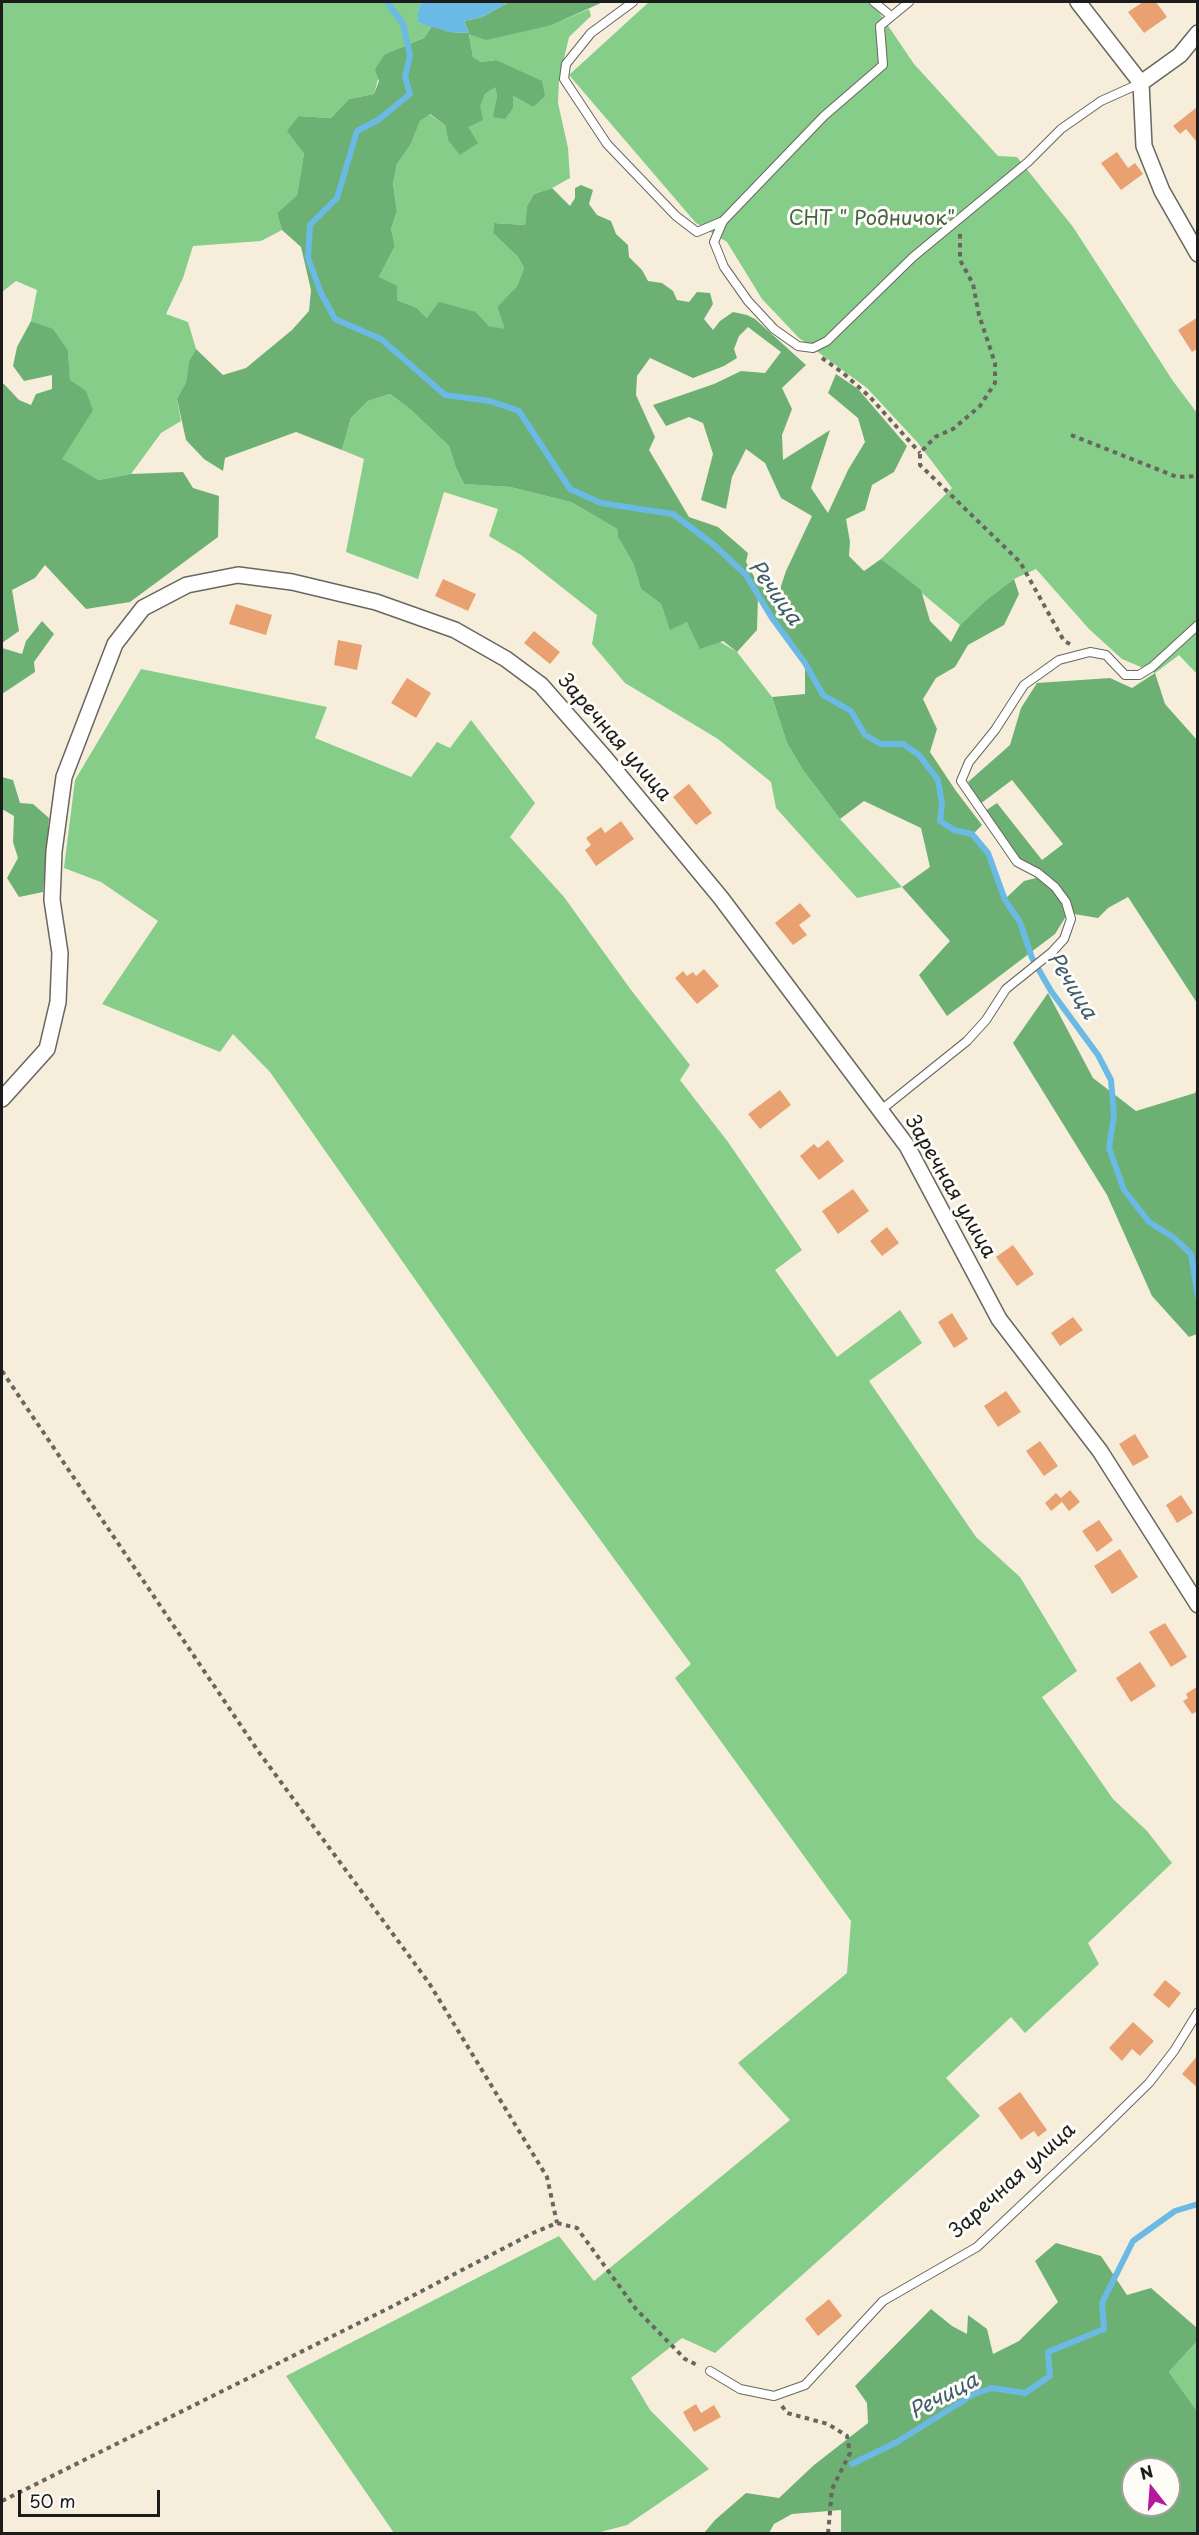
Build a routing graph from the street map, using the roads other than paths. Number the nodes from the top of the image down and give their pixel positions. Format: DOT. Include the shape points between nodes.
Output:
graph roads {
  1 [pos="633,2"];
  2 [pos="874,2"];
  3 [pos="909,2"];
  4 [pos="1078,2"];
  5 [pos="891,16"];
  6 [pos="1197,33"];
  7 [pos="1141,83"];
  8 [pos="723,221"];
  9 [pos="1197,254"];
  10 [pos="1197,625"];
  11 [pos="2,1099"];
  12 [pos="881,1110"];
  13 [pos="1197,1605"];
  14 [pos="1197,2012"];
  15 [pos="710,2371"];
  1 -- 8 [label="lane" via="591,33 566,64 564,79 607,144 676,216 697,231"];
  2 -- 5 [label="lane"];
  3 -- 5 [label="lane"];
  4 -- 7 [label="street"];
  5 -- 8 [label="lane" via="880,26 883,65 824,116"];
  6 -- 7 [label="street" via="1180,55"];
  7 -- 8 [label="lane" via="1101,101 1061,129 813,348 798,346 774,329 748,301 724,267 714,242"];
  7 -- 9 [label="street" via="1144,146 1162,191"];
  10 -- 12 [label="lane" via="1139,675 1125,675 1106,655 1090,652 1059,660 1024,685 969,762 961,781 1017,862 1038,873 1066,902 1071,919 1064,939 1006,989 967,1041"];
  11 -- 12 [label="street, Заречная улица" via="46,1049 56,1012 60,953 52,900 64,777 115,644 143,608 187,585 238,575 292,582 376,602 455,630 506,659 541,685 721,898"];
  12 -- 13 [label="street, Заречная улица" via="907,1146 999,1319 1100,1451"];
  14 -- 15 [label="lane, Заречная улица" via="1149,2083 977,2247 883,2301 805,2385 774,2396 740,2389"];
}
